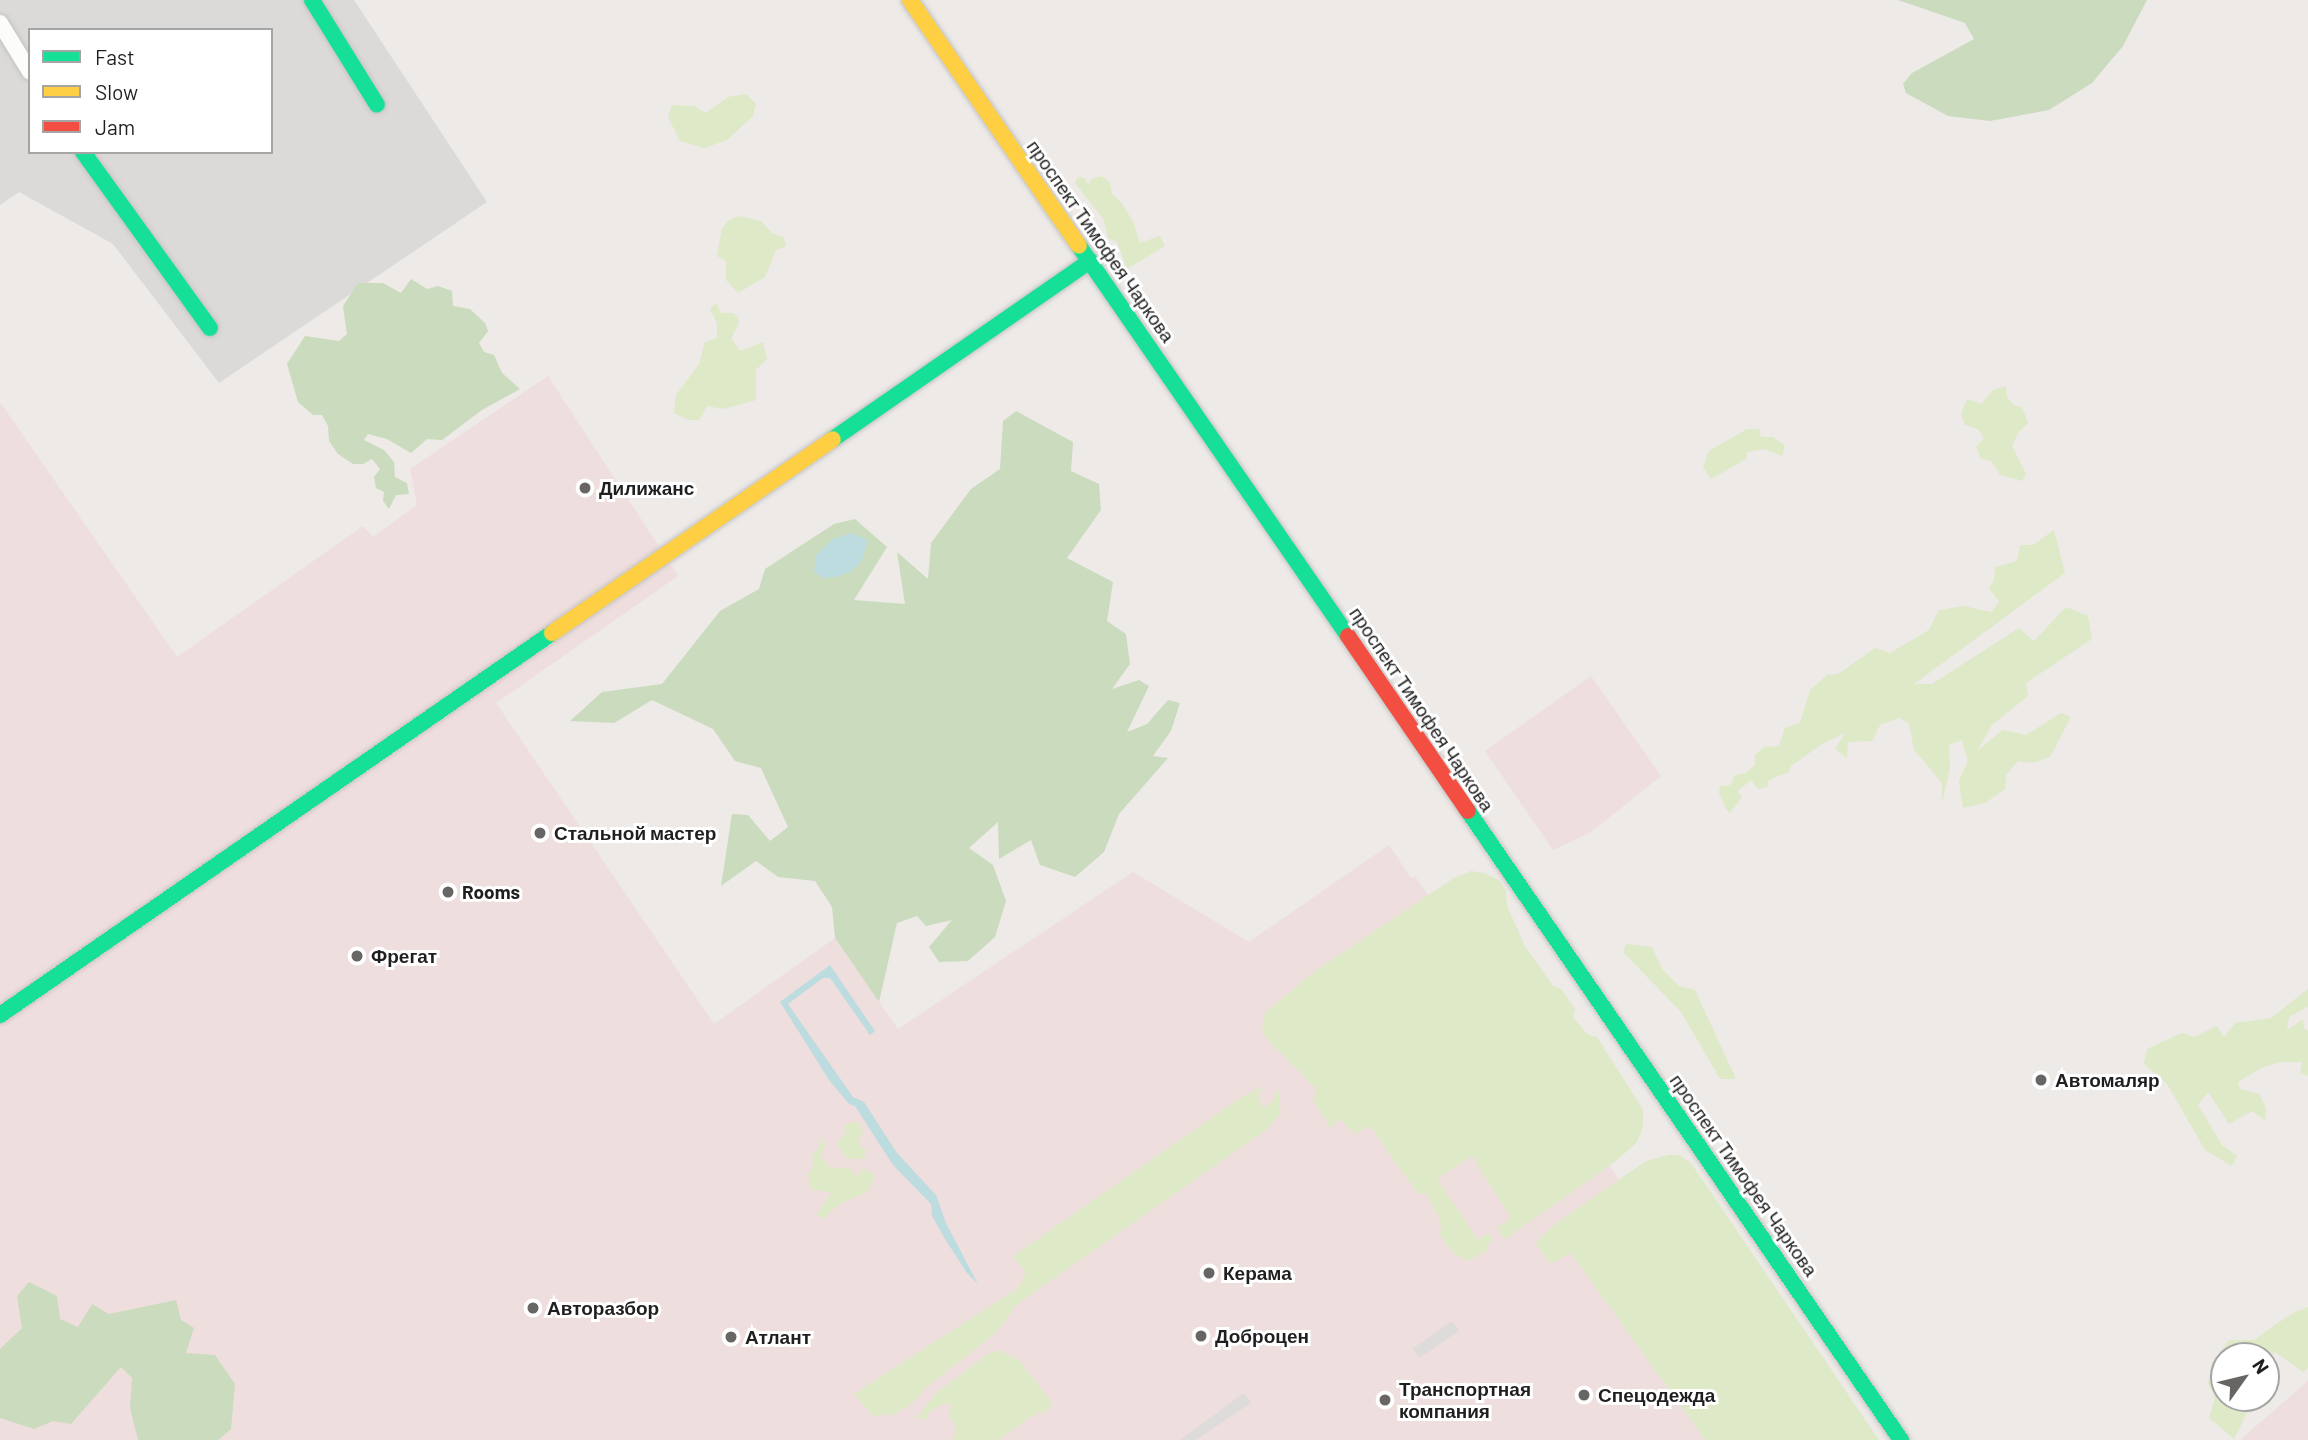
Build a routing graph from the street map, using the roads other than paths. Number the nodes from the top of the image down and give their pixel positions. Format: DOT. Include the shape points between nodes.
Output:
graph roads {
  1 [pos="312,0"];
  2 [pos="910,0"];
  3 [pos="0,23"];
  4 [pos="28,69"];
  5 [pos="377,105"];
  6 [pos="84,154"];
  7 [pos="1090,261"];
  8 [pos="210,328"];
  9 [pos="0,1015"];
  10 [pos="1901,1440"];
  1 -- 5 [label="main road"];
  2 -- 7 [label="main road, проспект Тимофея Чаркова"];
  3 -- 4 [label="street"];
  6 -- 8 [label="main road"];
  7 -- 9 [label="main road"];
  7 -- 10 [label="main road, проспект Тимофея Чаркова"];
}
